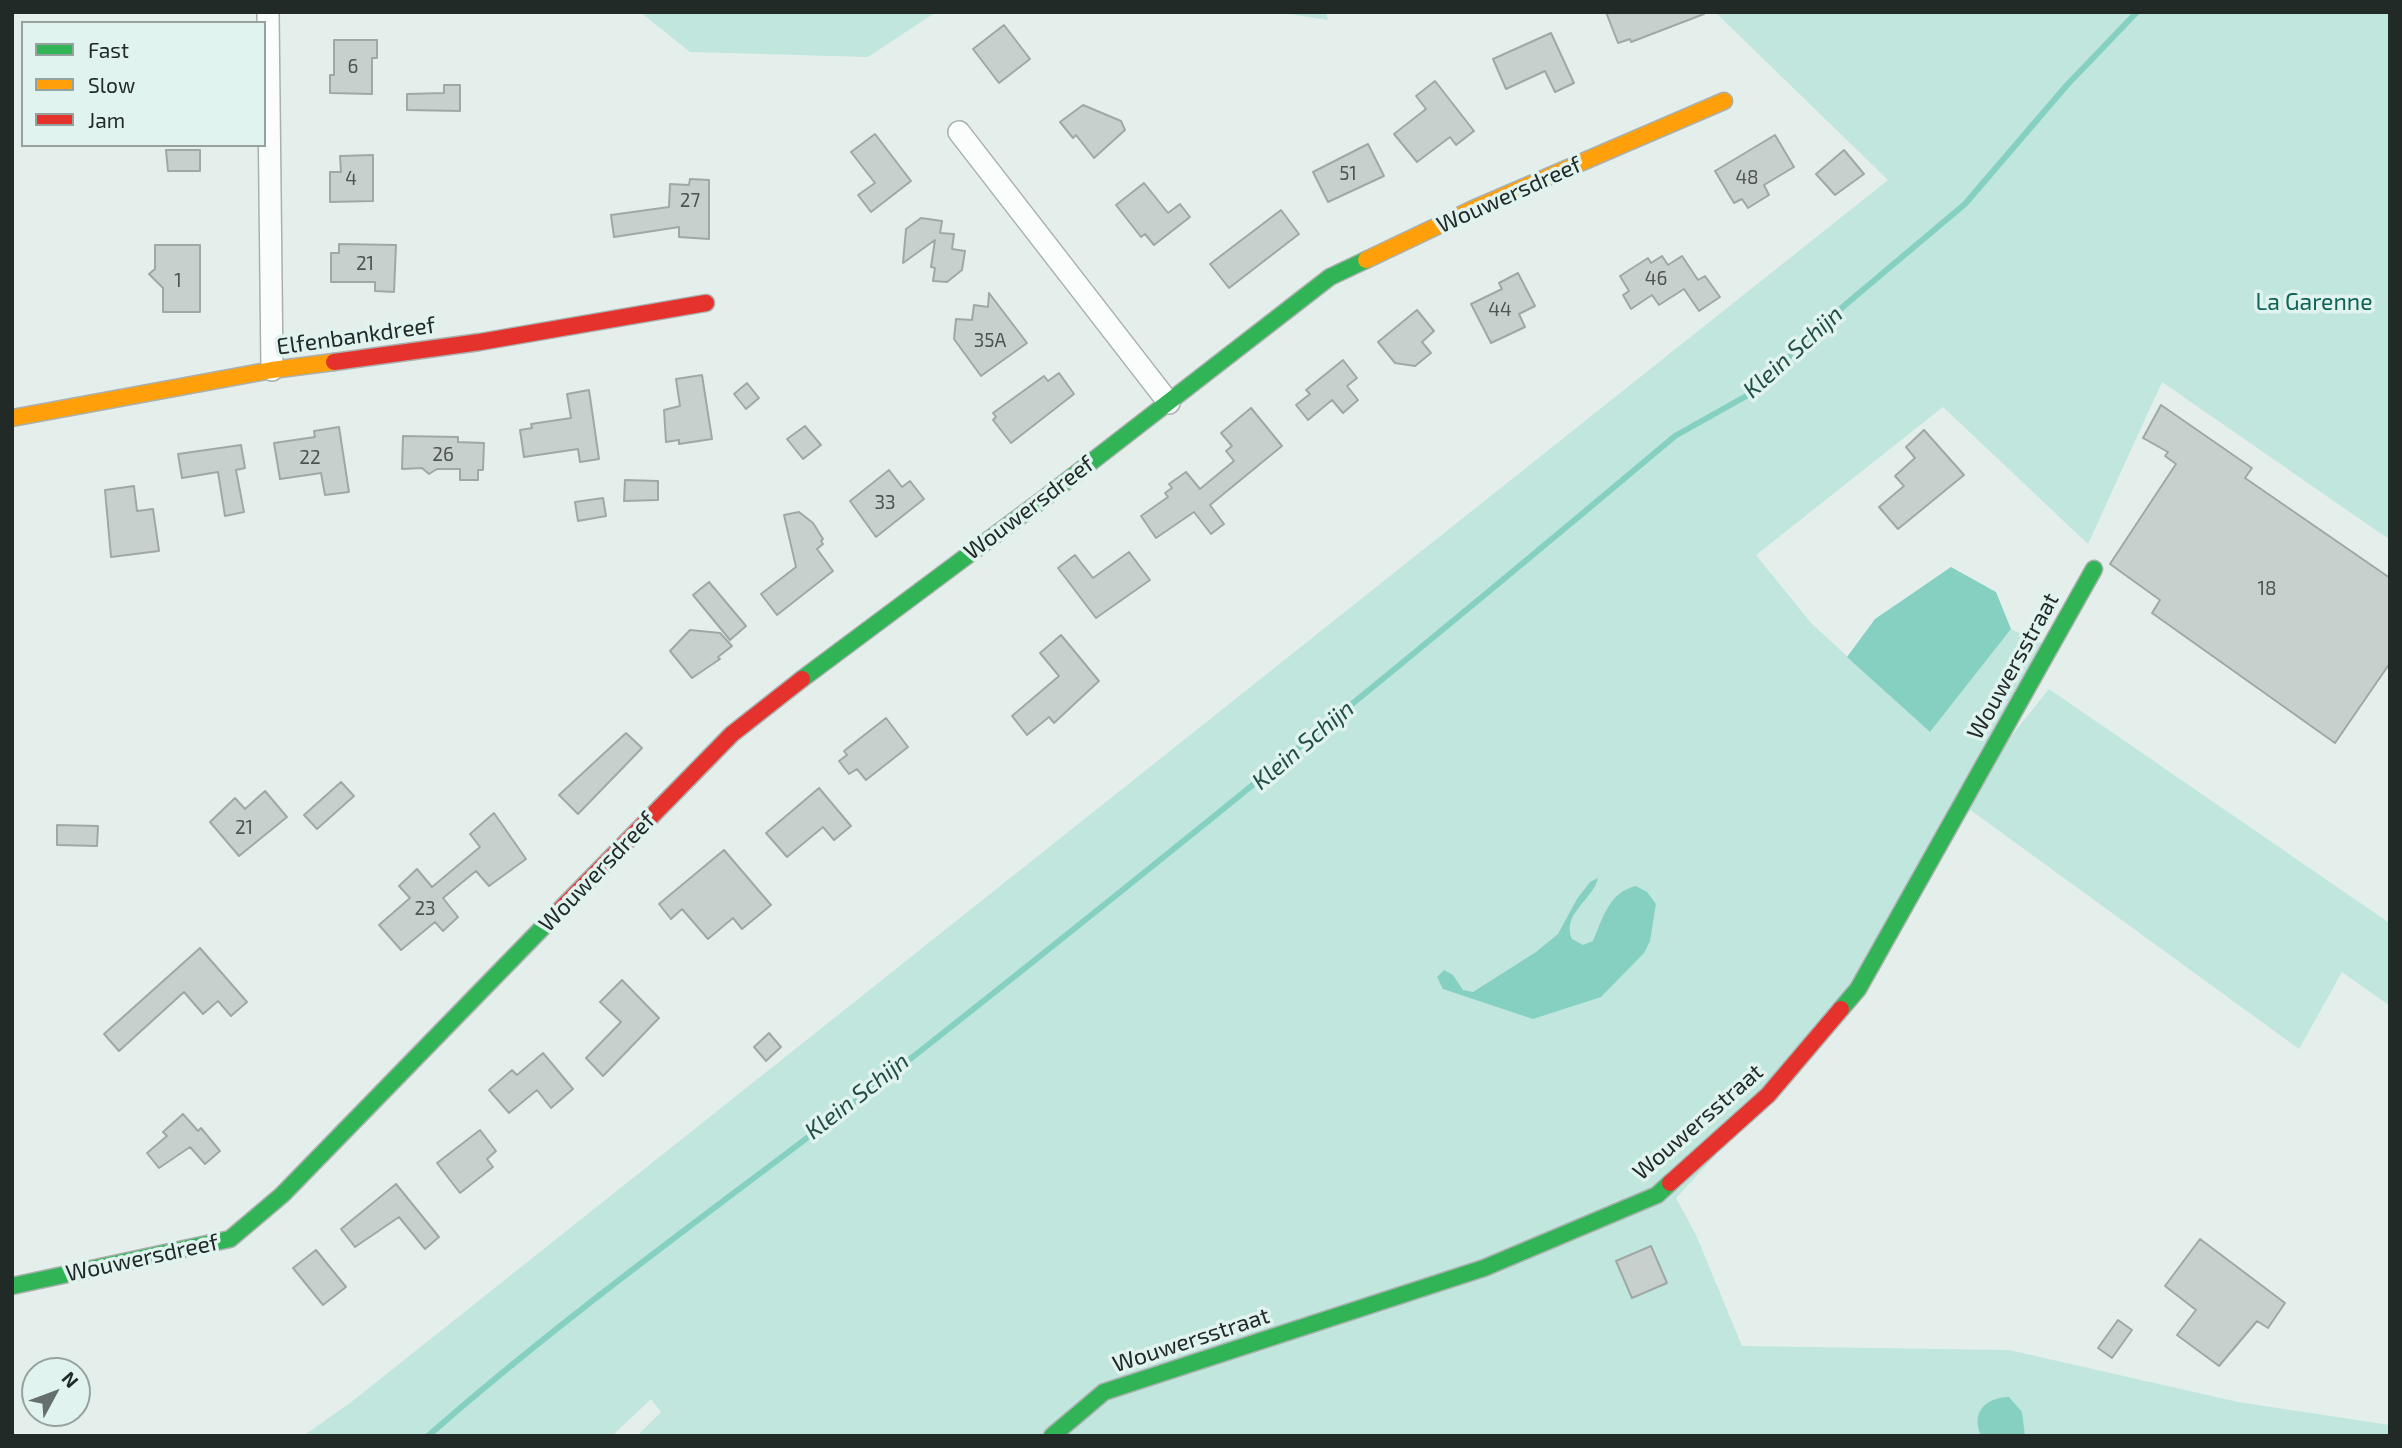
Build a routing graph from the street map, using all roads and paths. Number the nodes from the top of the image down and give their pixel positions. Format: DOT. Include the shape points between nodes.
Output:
graph roads {
  1 [pos="268,12"];
  2 [pos="1724,101"];
  3 [pos="959,132"];
  4 [pos="706,303"];
  5 [pos="272,370"];
  6 [pos="1169,403"];
  7 [pos="12,418"];
  8 [pos="2094,569"];
  9 [pos="12,1286"];
  10 [pos="1052,1436"];
  1 -- 5 [label="street"];
  2 -- 6 [label="street, Wouwersdreef" via="1473,209 1330,277"];
  3 -- 6 [label="street"];
  4 -- 5 [label="street, Elfenbankdreef" via="480,342"];
  5 -- 7 [label="street, Elfenbankdreef"];
  6 -- 9 [label="street, Wouwersdreef" via="732,734 282,1195 230,1238"];
  8 -- 10 [label="street, Wouwersstraat" via="1858,989 1768,1095 1657,1195 1484,1268 1104,1392"];
}
